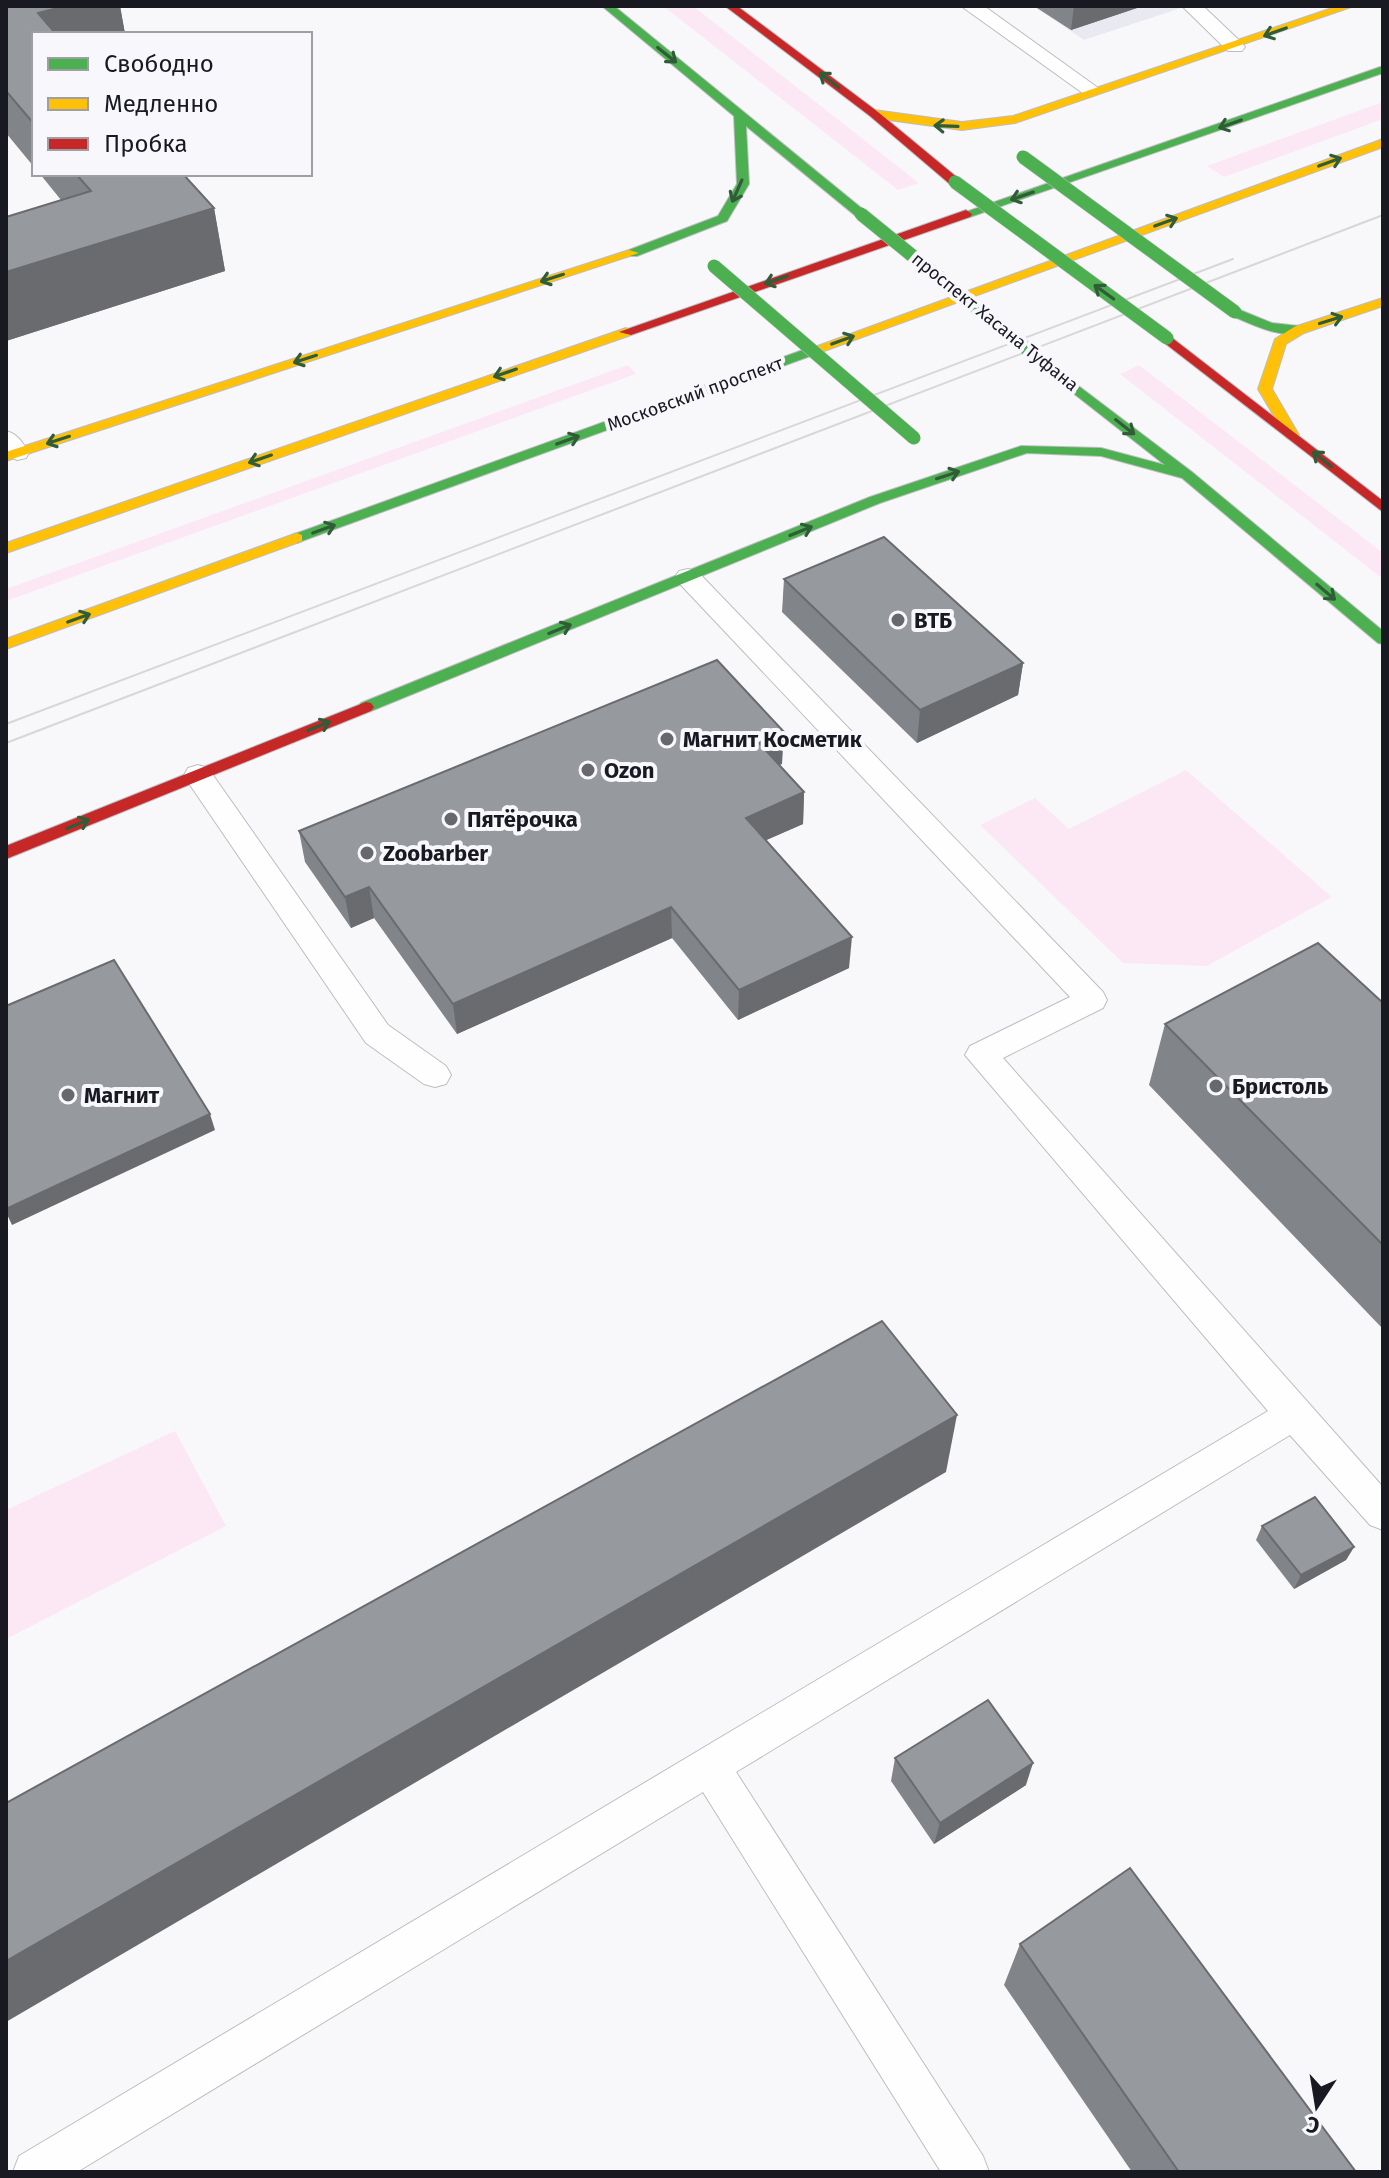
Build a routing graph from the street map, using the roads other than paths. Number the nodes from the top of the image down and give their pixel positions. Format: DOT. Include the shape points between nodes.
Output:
graph roads {
  1 [pos="607,6"];
  2 [pos="730,6"];
  3 [pos="971,6"];
  4 [pos="1192,6"];
  5 [pos="1349,6"];
  6 [pos="1235,47"];
  7 [pos="1383,69"];
  8 [pos="1091,90"];
  9 [pos="740,114"];
  10 [pos="874,114"];
  11 [pos="1015,119"];
  12 [pos="1383,143"];
  13 [pos="626,254"];
  14 [pos="1383,302"];
  15 [pos="1299,330"];
  16 [pos="1292,435"];
  17 [pos="10,449"];
  18 [pos="1187,475"];
  19 [pos="875,500"];
  20 [pos="1383,508"];
  21 [pos="6,548"];
  22 [pos="688,577"];
  23 [pos="1383,639"];
  24 [pos="6,644"];
  25 [pos="198,775"];
  26 [pos="6,853"];
  27 [pos="435,1075"];
  28 [pos="1292,1415"];
  29 [pos="1383,1513"];
  30 [pos="709,1766"];
  31 [pos="35,2172"];
  32 [pos="967,2172"];
  1 -- 9 [label="main road, проспект Хасана Туфана, one-way"];
  10 -- 2 [label="main road, one-way"];
  3 -- 8 [label="lane"];
  4 -- 6 [label="lane"];
  5 -- 6 [label="main road, one-way"];
  6 -- 8 [label="main road"];
  7 -- 21 [label="main road, one-way"];
  8 -- 11 [label="main road"];
  9 -- 13 [label="main road, one-way" via="743,184 723,218"];
  9 -- 18 [label="main road, проспект Хасана Туфана, one-way, bridge"];
  11 -- 10 [label="main road, one-way" via="926,126"];
  16 -- 10 [label="main road, one-way, bridge" via="955,182"];
  11 -- 15 [label="main road, bridge" via="1011,145 1023,157 1235,312 1269,327"];
  24 -- 12 [label="main road, Московский проспект, one-way"];
  13 -- 17 [label="main road, one-way"];
  13 -- 19 [label="main road, bridge" via="686,254 714,266 917,450"];
  15 -- 14 [label="main road, one-way"];
  15 -- 16 [label="main road" via="1280,342 1265,389"];
  20 -- 16 [label="main road, one-way"];
  19 -- 18 [label="main road, one-way" via="1026,449 1101,452"];
  18 -- 23 [label="main road, проспект Хасана Туфана, one-way"];
  22 -- 19 [label="main road, one-way"];
  25 -- 22 [label="main road, one-way"];
  22 -- 28 [label="lane" via="1092,1000 981,1055 1077,1175"];
  26 -- 25 [label="main road, one-way"];
  25 -- 27 [label="lane" via="377,1034"];
  28 -- 29 [label="lane"];
  28 -- 30 [label="lane" via="1199,1458"];
  30 -- 31 [label="lane"];
  30 -- 32 [label="lane"];
}
